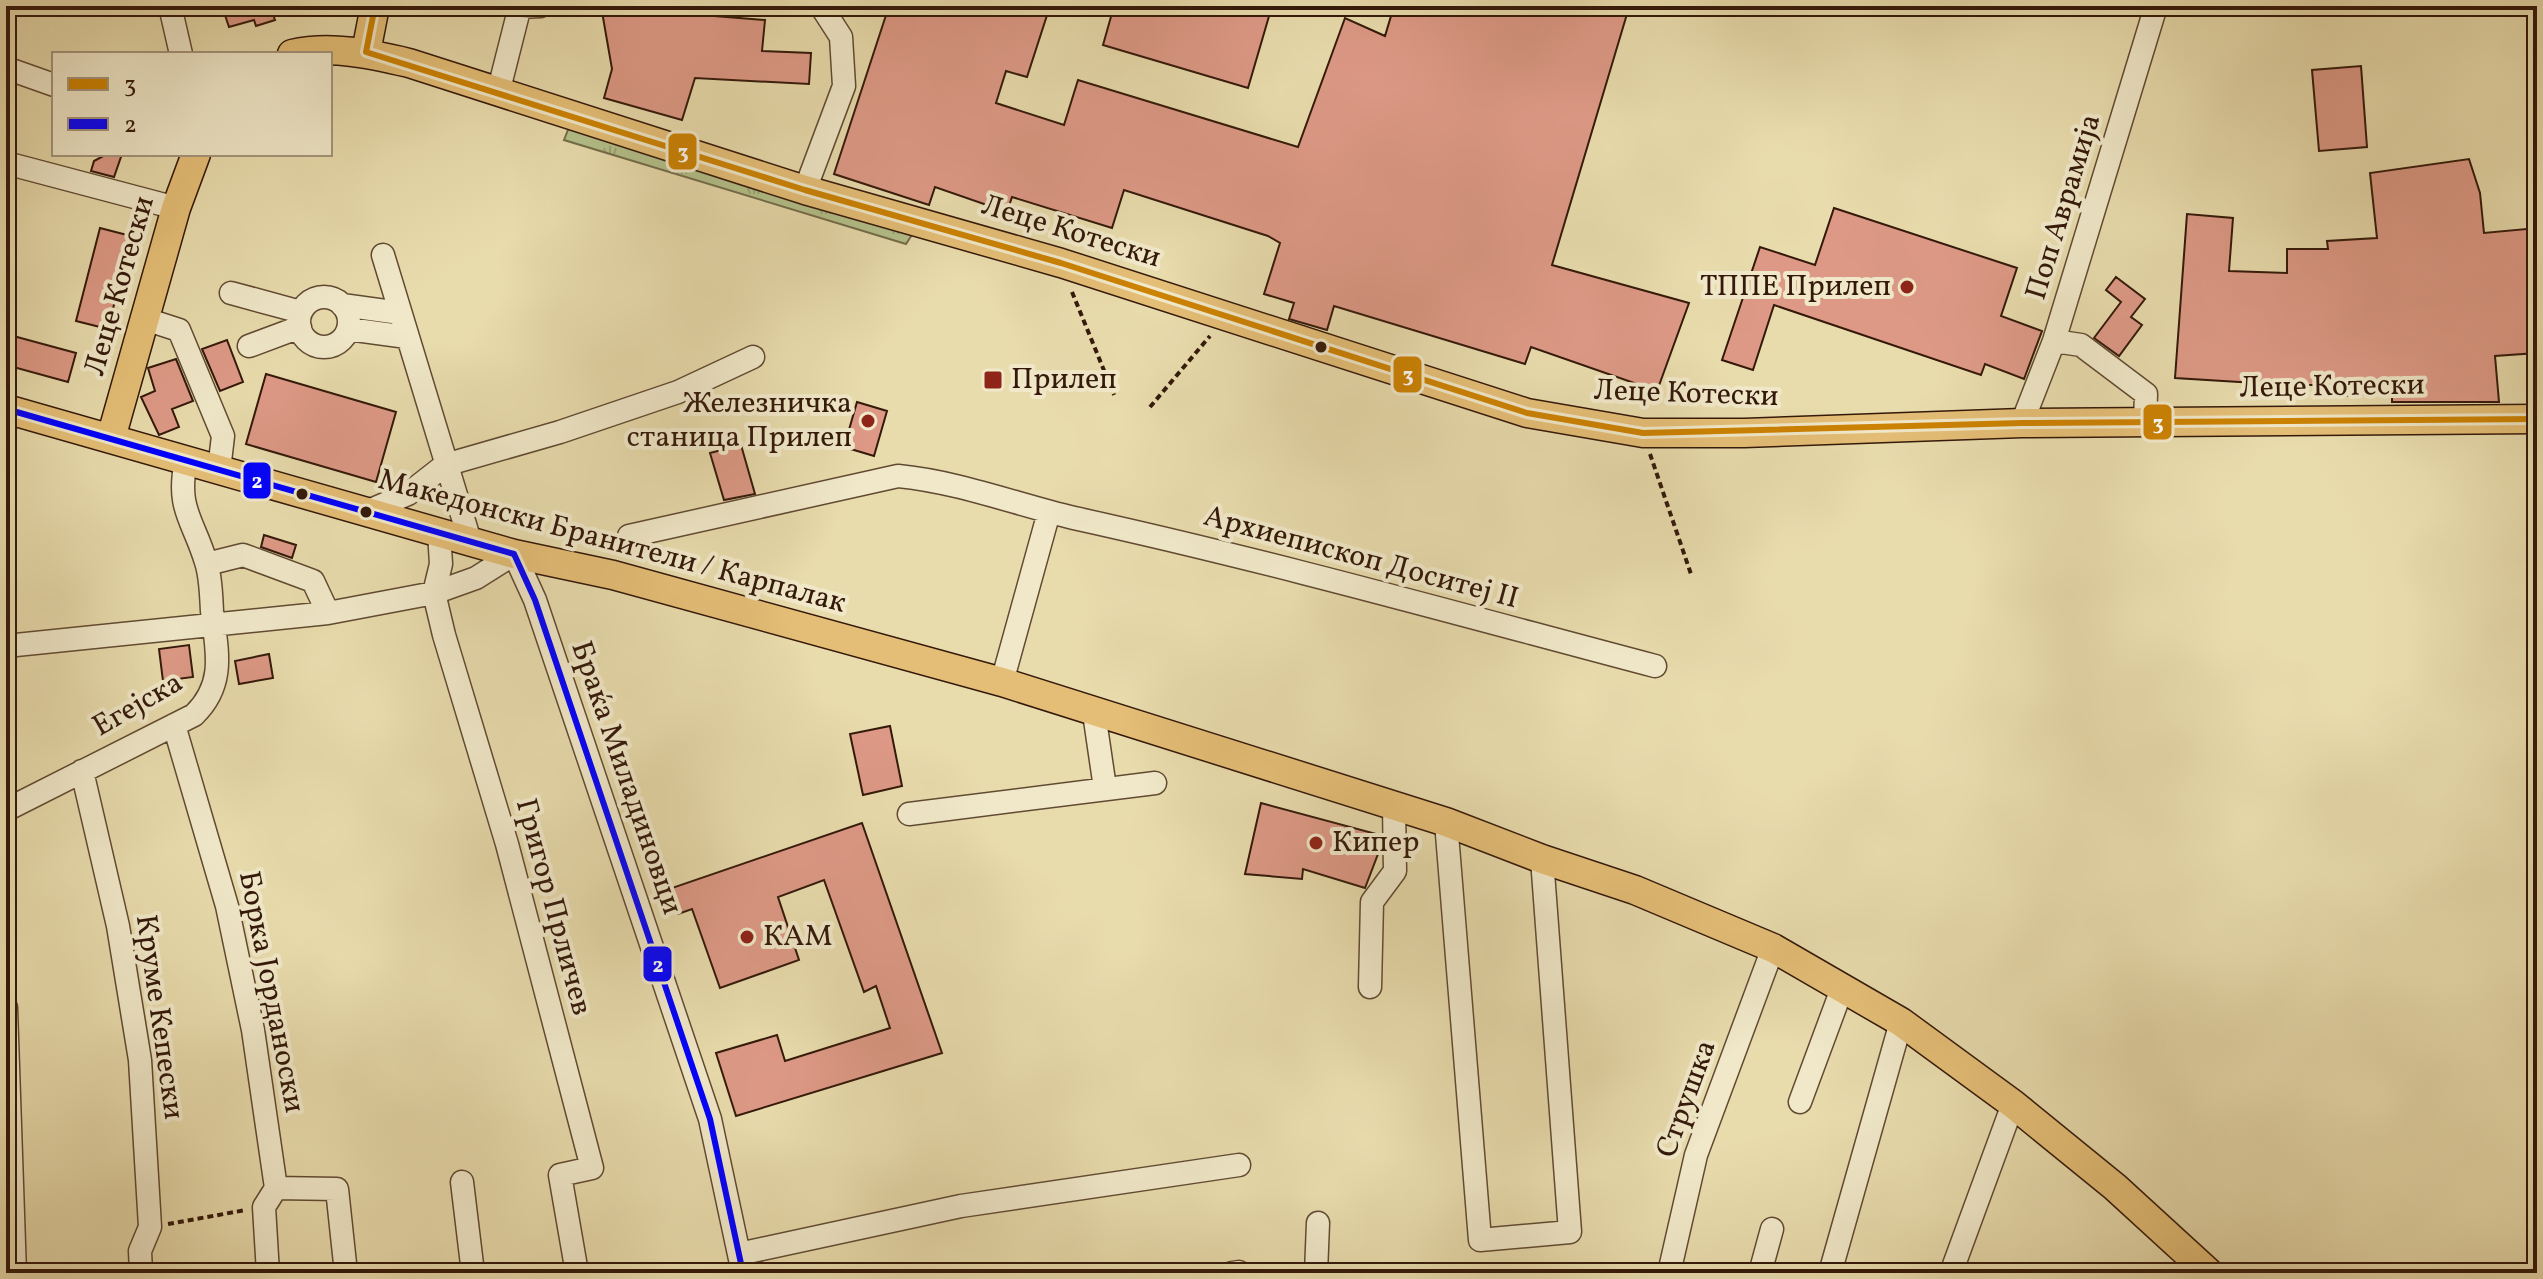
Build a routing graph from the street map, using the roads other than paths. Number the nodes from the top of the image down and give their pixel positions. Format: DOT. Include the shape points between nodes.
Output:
graph roads {
  1 [pos="170,6"];
  2 [pos="375,6"];
  3 [pos="520,6"];
  4 [pos="540,6"];
  5 [pos="821,6"];
  6 [pos="2156,6"];
  7 [pos="181,52"];
  8 [pos="301,52"];
  9 [pos="366,52"];
  10 [pos="6,68"];
  11 [pos="52,84"];
  12 [pos="498,93"];
  13 [pos="195,156"];
  14 [pos="6,163"];
  15 [pos="805,190"];
  16 [pos="176,208"];
  17 [pos="383,255"];
  18 [pos="231,293"];
  19 [pos="342,305"];
  20 [pos="400,313"];
  21 [pos="145,319"];
  22 [pos="300,319"];
  23 [pos="348,329"];
  24 [pos="407,337"];
  25 [pos="2054,341"];
  26 [pos="249,346"];
  27 [pos="753,357"];
  28 [pos="6,409"];
  29 [pos="2537,419"];
  30 [pos="2022,423"];
  31 [pos="2145,423"];
  32 [pos="111,438"];
  33 [pos="186,461"];
  34 [pos="445,465"];
  35 [pos="219,470"];
  36 [pos="366,512"];
  37 [pos="1049,512"];
  38 [pos="439,532"];
  39 [pos="629,536"];
  40 [pos="470,541"];
  41 [pos="514,554"];
  42 [pos="207,564"];
  43 [pos="434,593"];
  44 [pos="328,613"];
  45 [pos="214,624"];
  46 [pos="6,646"];
  47 [pos="1655,666"];
  48 [pos="1002,682"];
  49 [pos="1094,713"];
  50 [pos="174,725"];
  51 [pos="82,771"];
  52 [pos="1155,783"];
  53 [pos="1105,788"];
  54 [pos="1394,805"];
  55 [pos="6,810"];
  56 [pos="909,814"];
  57 [pos="1446,822"];
  58 [pos="1542,859"];
  59 [pos="1773,948"];
  60 [pos="1843,986"];
  61 [pos="1370,987"];
  62 [pos="6,1008"];
  63 [pos="1901,1022"];
  64 [pos="1800,1102"];
  65 [pos="2013,1104"];
  66 [pos="1239,1165"];
  67 [pos="462,1182"];
  68 [pos="270,1197"];
  69 [pos="1318,1223"];
  70 [pos="1772,1229"];
  71 [pos="10,1241"];
  72 [pos="741,1263"];
  73 [pos="1239,1272"];
  74 [pos="15,1273"];
  75 [pos="141,1273"];
  76 [pos="268,1273"];
  77 [pos="346,1273"];
  78 [pos="473,1273"];
  79 [pos="577,1273"];
  80 [pos="1232,1273"];
  81 [pos="1316,1273"];
  82 [pos="1669,1273"];
  83 [pos="1760,1273"];
  84 [pos="1830,1273"];
  85 [pos="1951,1273"];
  86 [pos="2209,1273"];
  1 -- 7 [label="street"];
  2 -- 9 [label="main road"];
  3 -- 4 [label="street"];
  3 -- 12 [label="street"];
  5 -- 15 [label="street" via="841,37 844,86"];
  6 -- 25 [label="street, Поп Аврамија"];
  8 -- 9 [label="main road, Леце Котески"];
  9 -- 12 [label="main road, Леце Котески"];
  10 -- 11 [label="street"];
  12 -- 15 [label="main road, Леце Котески"];
  13 -- 16 [label="main road, Леце Котески"];
  14 -- 16 [label="street"];
  15 -- 30 [label="main road, Леце Котески" via="1061,263 1527,413 1643,433"];
  16 -- 21 [label="main road, Леце Котески"];
  17 -- 20 [label="street"];
  18 -- 22 [label="street"];
  19 -- 20 [label="street"];
  19 -- 22 [label="street" via="320,298"];
  19 -- 23 [label="street"];
  20 -- 24 [label="street"];
  21 -- 32 [label="main road, Леце Котески"];
  21 -- 35 [label="street" via="179,330 223,436"];
  22 -- 23 [label="street" via="307,341 322,346 338,343"];
  22 -- 26 [label="street"];
  23 -- 24 [label="street"];
  24 -- 34 [label="street"];
  25 -- 30 [label="street, Поп Аврамија"];
  25 -- 31 [label="street" via="2081,345 2146,394"];
  27 -- 34 [label="street" via="678,392"];
  28 -- 32 [label="main road, Македонски Бранители / Карпалак"];
  29 -- 31 [label="main road, Леце Котески"];
  30 -- 31 [label="main road, Леце Котески"];
  32 -- 33 [label="main road, Македонски Бранители / Карпалак"];
  33 -- 35 [label="main road, Македонски Бранители / Карпалак"];
  33 -- 42 [label="street, Егејска" via="180,490"];
  34 -- 36 [label="street" via="408,494"];
  34 -- 40 [label="street"];
  35 -- 36 [label="main road, Македонски Бранители / Карпалак"];
  36 -- 38 [label="main road, Македонски Бранители / Карпалак"];
  37 -- 39 [label="street, Архиепископ Доситеј II" via="943,481 898,476"];
  37 -- 47 [label="street, Архиепископ Доситеј II" via="1228,552"];
  37 -- 48 [label="street"];
  38 -- 40 [label="main road, Македонски Бранители / Карпалак"];
  38 -- 43 [label="street, Григор Прличев" via="441,564"];
  40 -- 41 [label="main road, Македонски Бранители / Карпалак"];
  41 -- 43 [label="street" via="476,578"];
  41 -- 48 [label="main road, Македонски Бранители / Карпалак" via="613,575"];
  41 -- 72 [label="street, Браќа Миладиновци" via="535,600 710,1119"];
  42 -- 44 [label="street" via="243,555 313,581"];
  42 -- 45 [label="street, Егејска"];
  43 -- 44 [label="street"];
  43 -- 79 [label="street, Григор Прличев" via="592,1168 560,1175"];
  44 -- 45 [label="street"];
  45 -- 46 [label="street"];
  45 -- 50 [label="street, Егејска" via="216,682 206,703"];
  48 -- 49 [label="main road, Македонски Бранители / Карпалак"];
  49 -- 53 [label="street"];
  49 -- 54 [label="main road, Македонски Бранители / Карпалак"];
  50 -- 51 [label="street, Егејска"];
  50 -- 68 [label="street, Борка Јорданоски" via="227,906 253,1030"];
  51 -- 55 [label="street, Егејска"];
  51 -- 75 [label="street, Круме Кепески" via="118,926 140,1060 150,1227 140,1251"];
  52 -- 53 [label="street"];
  53 -- 56 [label="street"];
  54 -- 57 [label="main road, Македонски Бранители / Карпалак"];
  54 -- 61 [label="street" via="1395,871 1372,902"];
  57 -- 58 [label="main road, Македонски Бранители / Карпалак"];
  57 -- 58 [label="street" via="1480,1240 1570,1232"];
  58 -- 59 [label="main road, Македонски Бранители / Карпалак" via="1635,890"];
  59 -- 60 [label="main road, Македонски Бранители / Карпалак"];
  59 -- 82 [label="street, Струшка" via="1696,1155"];
  60 -- 63 [label="main road, Македонски Бранители / Карпалак"];
  60 -- 64 [label="street"];
  62 -- 71 [label="street"];
  63 -- 65 [label="main road, Македонски Бранители / Карпалак"];
  63 -- 84 [label="street"];
  65 -- 85 [label="street"];
  65 -- 86 [label="main road, Македонски Бранители / Карпалак" via="2126,1196"];
  66 -- 72 [label="street, Браќа Миладиновци" via="961,1206"];
  67 -- 78 [label="street"];
  68 -- 76 [label="street, Борка Јорданоски"];
  68 -- 77 [label="street" via="337,1189"];
  69 -- 81 [label="street"];
  70 -- 83 [label="street"];
  71 -- 74 [label="street"];
  73 -- 80 [label="street"];
}
